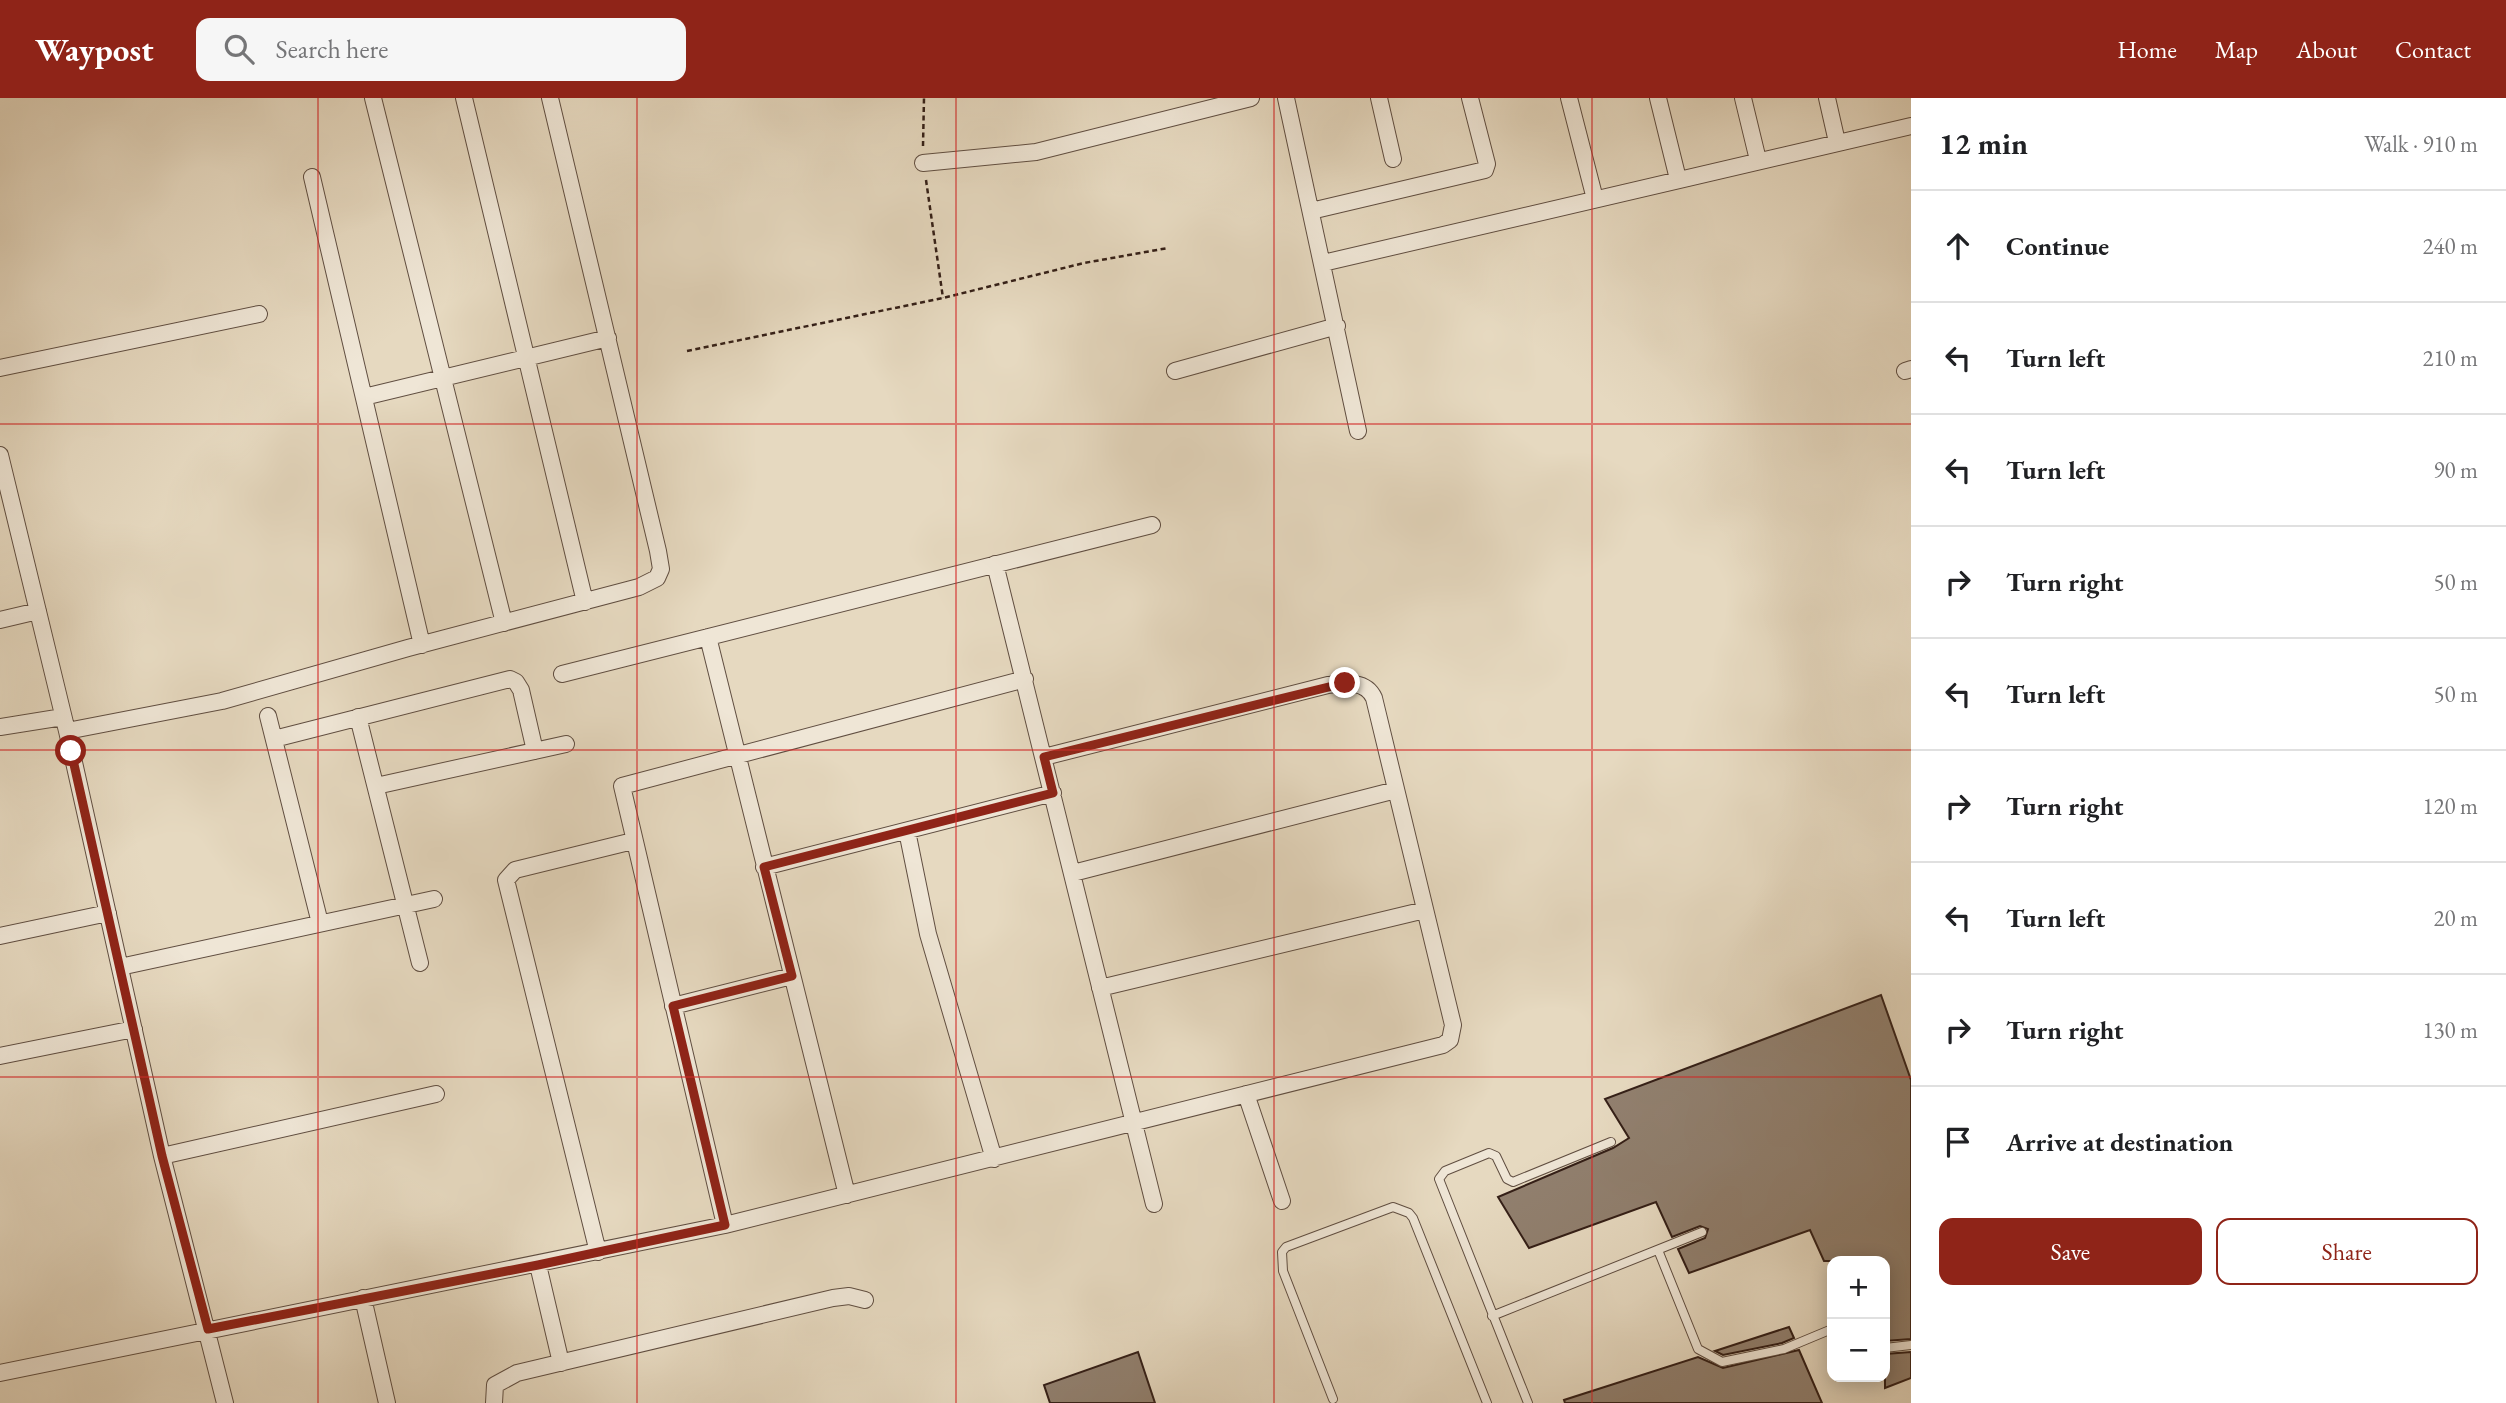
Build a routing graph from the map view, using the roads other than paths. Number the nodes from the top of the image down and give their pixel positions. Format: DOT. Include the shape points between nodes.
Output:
graph roads {
  1 [pos="373,98"];
  2 [pos="464,98"];
  3 [pos="550,98"];
  4 [pos="1251,98"];
  5 [pos="1286,98"];
  6 [pos="1378,98"];
  7 [pos="1471,98"];
  8 [pos="1569,98"];
  9 [pos="1658,98"];
  10 [pos="1744,98"];
  11 [pos="1827,98"];
  12 [pos="1911,126"];
  13 [pos="1837,142"];
  14 [pos="1394,159"];
  15 [pos="1758,160"];
  16 [pos="923,163"];
  17 [pos="312,177"];
  18 [pos="1678,179"];
  19 [pos="1595,198"];
  20 [pos="1311,211"];
  21 [pos="1323,263"];
  22 [pos="259,314"];
  23 [pos="1337,326"];
  24 [pos="608,338"];
  25 [pos="527,358"];
  26 [pos="0,369"];
  27 [pos="1175,371"];
  28 [pos="444,378"];
  29 [pos="364,397"];
  30 [pos="1358,431"];
  31 [pos="0,455"];
  32 [pos="1152,525"];
  33 [pos="995,564"];
  34 [pos="585,602"];
  35 [pos="38,611"];
  36 [pos="0,620"];
  37 [pos="504,623"];
  38 [pos="708,637"];
  39 [pos="422,645"];
  40 [pos="562,674"];
  41 [pos="1025,679"];
  42 [pos="268,716"];
  43 [pos="358,717"];
  44 [pos="65,724"];
  45 [pos="0,727"];
  46 [pos="274,739"];
  47 [pos="566,744"];
  48 [pos="535,751"];
  49 [pos="736,755"];
  50 [pos="1044,757"];
  51 [pos="376,786"];
  52 [pos="1396,790"];
  53 [pos="1053,793"];
  54 [pos="907,831"];
  55 [pos="633,841"];
  56 [pos="764,867"];
  57 [pos="1073,873"];
  58 [pos="434,899"];
  59 [pos="405,905"];
  60 [pos="1425,910"];
  61 [pos="108,914"];
  62 [pos="320,923"];
  63 [pos="0,936"];
  64 [pos="420,963"];
  65 [pos="120,967"];
  66 [pos="792,976"];
  67 [pos="1100,988"];
  68 [pos="673,1006"];
  69 [pos="134,1029"];
  70 [pos="0,1056"];
  71 [pos="436,1094"];
  72 [pos="1247,1094"];
  73 [pos="1133,1123"];
  74 [pos="1611,1142"];
  75 [pos="162,1156"];
  76 [pos="994,1158"];
  77 [pos="847,1195"];
  78 [pos="1282,1201"];
  79 [pos="1154,1204"];
  80 [pos="725,1225"];
  81 [pos="1702,1232"];
  82 [pos="1658,1250"];
  83 [pos="598,1252"];
  84 [pos="538,1265"];
  85 [pos="363,1298"];
  86 [pos="865,1300"];
  87 [pos="1492,1316"];
  88 [pos="208,1329"];
  89 [pos="1827,1331"];
  90 [pos="1911,1345"];
  91 [pos="1890,1347"];
  92 [pos="561,1363"];
  93 [pos="0,1373"];
  94 [pos="1333,1399"];
  95 [pos="225,1403"];
  96 [pos="387,1403"];
  97 [pos="494,1403"];
  98 [pos="1487,1403"];
  99 [pos="1528,1403"];
  1 -- 28 [label="street"];
  2 -- 25 [label="street"];
  3 -- 24 [label="street"];
  4 -- 16 [label="street" via="1049,150"];
  5 -- 20 [label="street"];
  6 -- 14 [label="street"];
  7 -- 20 [label="street" via="1485,170"];
  8 -- 19 [label="street"];
  9 -- 18 [label="street"];
  10 -- 15 [label="street"];
  11 -- 13 [label="street"];
  12 -- 13 [label="street"];
  13 -- 15 [label="street"];
  15 -- 18 [label="street"];
  17 -- 29 [label="street"];
  18 -- 19 [label="street"];
  19 -- 21 [label="street"];
  20 -- 21 [label="street"];
  21 -- 23 [label="street"];
  22 -- 26 [label="street"];
  23 -- 27 [label="street"];
  23 -- 30 [label="street"];
  24 -- 25 [label="street"];
  24 -- 34 [label="street" via="661,569 651,583"];
  25 -- 28 [label="street"];
  25 -- 34 [label="street"];
  28 -- 29 [label="street"];
  28 -- 37 [label="street"];
  29 -- 39 [label="street"];
  31 -- 35 [label="street"];
  32 -- 33 [label="street"];
  33 -- 38 [label="street"];
  33 -- 41 [label="street"];
  34 -- 37 [label="street"];
  35 -- 36 [label="street"];
  35 -- 44 [label="street"];
  37 -- 39 [label="street"];
  38 -- 40 [label="street"];
  38 -- 49 [label="street"];
  39 -- 44 [label="street" via="211,704"];
  41 -- 49 [label="street"];
  41 -- 50 [label="street"];
  42 -- 46 [label="street"];
  43 -- 46 [label="street"];
  43 -- 48 [label="street" via="512,679 521,690"];
  43 -- 51 [label="street"];
  44 -- 45 [label="street"];
  44 -- 61 [label="street"];
  46 -- 62 [label="street"];
  47 -- 48 [label="street"];
  48 -- 51 [label="street"];
  49 -- 55 [label="street" via="624,784"];
  49 -- 56 [label="street"];
  50 -- 52 [label="street" via="1345,683 1362,685 1372,693"];
  50 -- 53 [label="street"];
  51 -- 59 [label="street"];
  52 -- 57 [label="street"];
  52 -- 60 [label="street"];
  53 -- 54 [label="street"];
  53 -- 57 [label="street"];
  54 -- 56 [label="street"];
  54 -- 76 [label="street" via="928,933"];
  55 -- 68 [label="street"];
  55 -- 83 [label="street" via="521,868 506,880"];
  56 -- 66 [label="street"];
  57 -- 67 [label="street"];
  58 -- 59 [label="street"];
  59 -- 62 [label="street"];
  59 -- 64 [label="street"];
  60 -- 67 [label="street"];
  60 -- 72 [label="street" via="1453,1025 1450,1040"];
  61 -- 63 [label="street"];
  61 -- 65 [label="street"];
  62 -- 65 [label="street"];
  65 -- 69 [label="street"];
  66 -- 68 [label="street"];
  66 -- 77 [label="street"];
  67 -- 73 [label="street"];
  68 -- 80 [label="street"];
  69 -- 70 [label="street"];
  69 -- 75 [label="street"];
  71 -- 75 [label="street"];
  72 -- 73 [label="street"];
  72 -- 78 [label="street"];
  73 -- 76 [label="street"];
  73 -- 79 [label="street"];
  74 -- 87 [label="lane" via="1513,1182 1489,1153 1441,1174 1439,1185"];
  75 -- 88 [label="street"];
  76 -- 77 [label="street"];
  77 -- 80 [label="street"];
  80 -- 83 [label="street"];
  81 -- 82 [label="lane"];
  82 -- 87 [label="lane"];
  82 -- 89 [label="lane" via="1698,1349 1722,1362 1784,1349"];
  83 -- 84 [label="street"];
  84 -- 85 [label="street"];
  84 -- 92 [label="street"];
  85 -- 88 [label="street"];
  85 -- 96 [label="street"];
  86 -- 92 [label="street" via="833,1298"];
  87 -- 99 [label="lane"];
  88 -- 93 [label="street"];
  88 -- 95 [label="street"];
  90 -- 91 [label="lane"];
  92 -- 97 [label="street" via="499,1381"];
  94 -- 98 [label="lane" via="1283,1271 1282,1252 1393,1207 1413,1219"];
}
